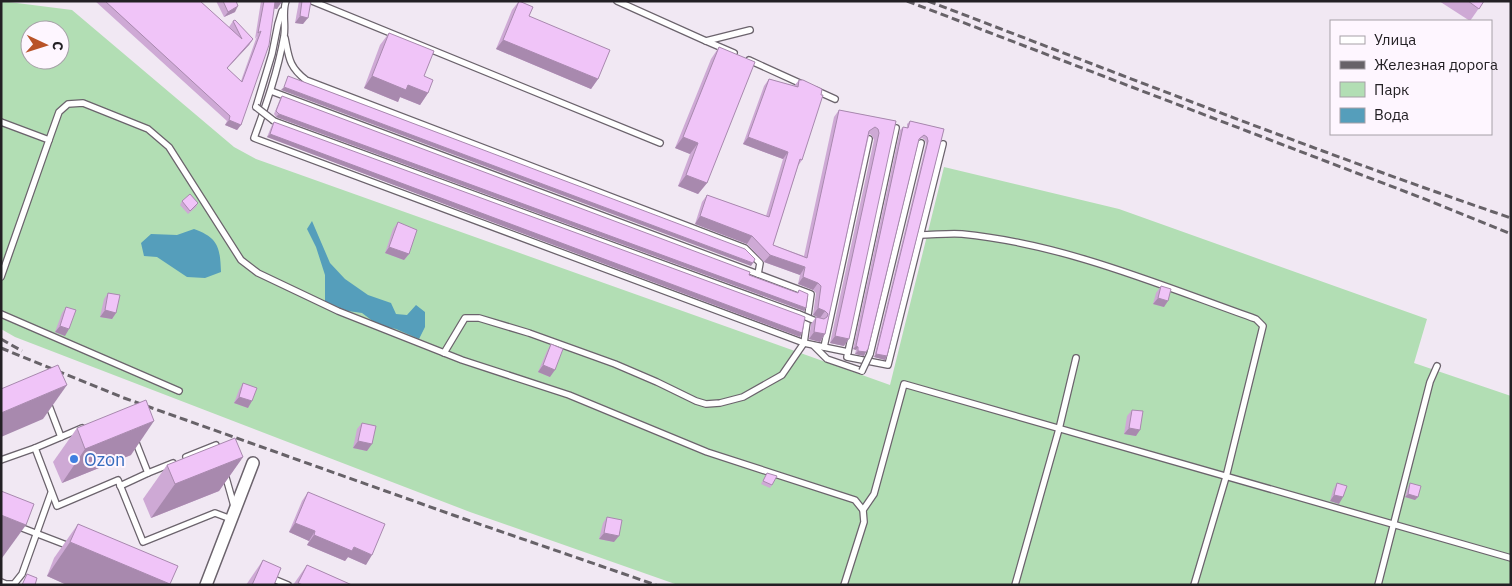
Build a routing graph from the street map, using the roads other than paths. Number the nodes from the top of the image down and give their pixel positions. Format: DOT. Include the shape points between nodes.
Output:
graph roads {
  1 [pos="312,1"];
  2 [pos="617,1"];
  3 [pos="285,4"];
  4 [pos="750,30"];
  5 [pos="285,34"];
  6 [pos="706,41"];
  7 [pos="272,91"];
  8 [pos="835,99"];
  9 [pos="1,122"];
  10 [pos="896,128"];
  11 [pos="869,139"];
  12 [pos="49,140"];
  13 [pos="660,143"];
  14 [pos="921,143"];
  15 [pos="943,144"];
  16 [pos="920,235"];
  17 [pos="758,274"];
  18 [pos="1,278"];
  19 [pos="1,314"];
  20 [pos="828,324"];
  21 [pos="804,343"];
  22 [pos="814,346"];
  23 [pos="824,347"];
  24 [pos="848,352"];
  25 [pos="444,353"];
  26 [pos="1076,358"];
  27 [pos="1437,366"];
  28 [pos="179,391"];
  29 [pos="44,393"];
  30 [pos="88,426"];
  31 [pos="1059,429"];
  32 [pos="62,437"];
  33 [pos="134,437"];
  34 [pos="36,448"];
  35 [pos="219,454"];
  36 [pos="1,460"];
  37 [pos="221,463"];
  38 [pos="253,463"];
  39 [pos="148,473"];
  40 [pos="1226,477"];
  41 [pos="120,486"];
  42 [pos="51,493"];
  43 [pos="863,510"];
  44 [pos="233,514"];
  45 [pos="10,523"];
  46 [pos="1394,523"];
  47 [pos="36,534"];
  48 [pos="72,547"];
  49 [pos="1511,558"];
  50 [pos="261,573"];
  51 [pos="1,582"];
  52 [pos="206,585"];
  53 [pos="288,585"];
  54 [pos="844,585"];
  55 [pos="1015,585"];
  56 [pos="1194,585"];
  57 [pos="1378,585"];
  1 -- 13 [label="lane"];
  2 -- 6 [label="lane"];
  3 -- 5 [label="lane"];
  3 -- 20 [label="lane, bridge" via="256,108 274,120"];
  4 -- 6 [label="lane"];
  5 -- 7 [label="lane"];
  5 -- 17 [label="lane" via="289,61 295,72 306,80 745,248 760,263"];
  6 -- 8 [label="lane"];
  7 -- 17 [label="lane"];
  7 -- 21 [label="lane" via="254,138"];
  9 -- 12 [label="lane"];
  10 -- 24 [label="lane"];
  11 -- 20 [label="lane"];
  12 -- 18 [label="lane"];
  12 -- 25 [label="lane" via="59,112 68,104 83,103 148,129 169,147 240,260 258,273 338,311"];
  14 -- 22 [label="lane, bridge" via="870,354 862,371 828,359"];
  15 -- 16 [label="lane"];
  16 -- 24 [label="lane" via="888,365 847,357"];
  16 -- 40 [label="lane" via="961,234 1031,245 1093,261 1256,319 1263,326"];
  17 -- 21 [label="lane" via="811,294"];
  19 -- 28 [label="lane"];
  20 -- 23 [label="lane"];
  21 -- 22 [label="lane"];
  21 -- 25 [label="lane" via="782,375 742,397 720,404 696,401 615,364 479,318 465,318"];
  22 -- 23 [label="lane"];
  23 -- 24 [label="lane"];
  25 -- 43 [label="lane" via="569,395 707,452 855,500"];
  26 -- 31 [label="lane"];
  27 -- 46 [label="lane" via="1430,382"];
  29 -- 32 [label="lane"];
  30 -- 32 [label="lane"];
  31 -- 40 [label="lane"];
  31 -- 43 [label="lane" via="904,384 874,494"];
  31 -- 55 [label="lane"];
  32 -- 34 [label="lane"];
  33 -- 39 [label="lane"];
  34 -- 36 [label="lane"];
  34 -- 42 [label="lane"];
  35 -- 39 [label="lane" via="216,445"];
  37 -- 44 [label="lane"];
  38 -- 44 [label="street"];
  39 -- 41 [label="lane"];
  40 -- 46 [label="lane"];
  40 -- 56 [label="lane"];
  41 -- 42 [label="lane" via="118,480 57,506"];
  41 -- 44 [label="lane" via="143,542 215,513"];
  42 -- 47 [label="lane"];
  43 -- 54 [label="lane" via="864,522"];
  44 -- 52 [label="street"];
  45 -- 47 [label="lane"];
  46 -- 49 [label="lane"];
  46 -- 57 [label="lane"];
  47 -- 48 [label="lane"];
  47 -- 51 [label="lane" via="22,574 14,584"];
  50 -- 53 [label="lane"];
}
